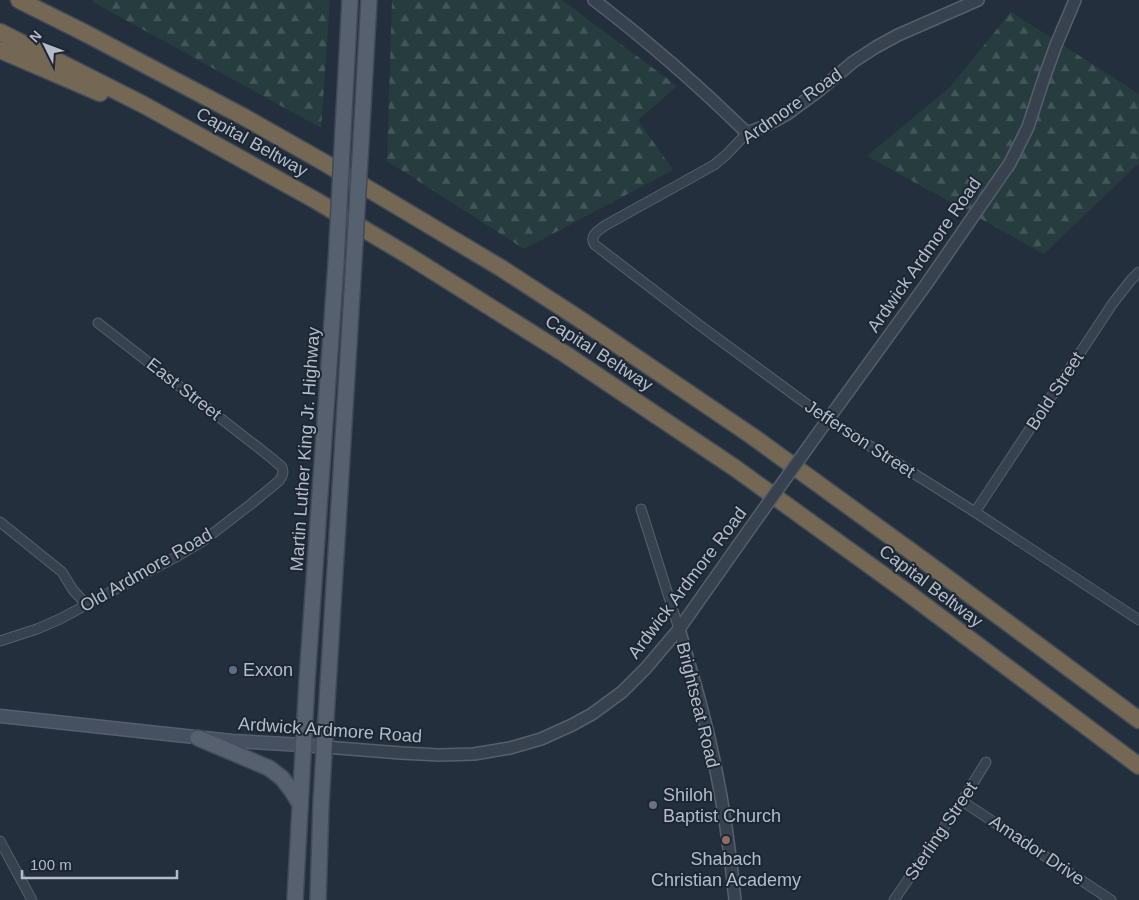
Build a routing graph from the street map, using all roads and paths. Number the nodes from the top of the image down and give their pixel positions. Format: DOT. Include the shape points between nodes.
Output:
graph roads {
  1 [pos="20,0"];
  2 [pos="350,0"];
  3 [pos="369,0"];
  4 [pos="594,0"];
  5 [pos="978,0"];
  6 [pos="1075,0"];
  7 [pos="0,32"];
  8 [pos="0,50"];
  9 [pos="747,133"];
  10 [pos="230,152"];
  11 [pos="593,242"];
  12 [pos="1139,272"];
  13 [pos="98,323"];
  14 [pos="827,419"];
  15 [pos="269,456"];
  16 [pos="641,509"];
  17 [pos="975,512"];
  18 [pos="0,522"];
  19 [pos="86,604"];
  20 [pos="1139,620"];
  21 [pos="679,629"];
  22 [pos="0,641"];
  23 [pos="0,716"];
  24 [pos="1139,720"];
  25 [pos="198,738"];
  26 [pos="303,745"];
  27 [pos="324,747"];
  28 [pos="986,762"];
  29 [pos="1139,766"];
  30 [pos="962,801"];
  31 [pos="300,804"];
  32 [pos="0,841"];
  33 [pos="32,900"];
  34 [pos="295,900"];
  35 [pos="318,900"];
  36 [pos="735,900"];
  37 [pos="894,900"];
  38 [pos="1111,900"];
  1 -- 24 [label="highway, Capital Beltway" via="292,144 509,273 752,436"];
  2 -- 26 [label="main road, Martin Luther King Jr. Highway, bridge" via="336,264"];
  3 -- 27 [label="main road, Martin Luther King Jr. Highway, bridge"];
  4 -- 9 [label="street" via="710,97"];
  5 -- 9 [label="street, Ardmore Road" via="898,34 854,62 787,114"];
  6 -- 14 [label="street, Ardwick Ardmore Road" via="1028,127 1010,163"];
  7 -- 10 [label="highway, Capital Beltway"];
  8 -- 10 [label="highway"];
  9 -- 11 [label="street, Ardmore Road" via="714,165 606,225 596,233"];
  10 -- 29 [label="highway, Capital Beltway" via="417,261 735,468"];
  11 -- 14 [label="street, Jefferson Street"];
  12 -- 17 [label="street, Bold Street" via="1113,303"];
  13 -- 15 [label="street, East Street"];
  14 -- 17 [label="street, Jefferson Street"];
  14 -- 21 [label="street, Ardwick Ardmore Road, bridge"];
  15 -- 19 [label="street, Old Ardmore Road" via="282,468 282,476 256,501 174,558"];
  16 -- 21 [label="street"];
  17 -- 20 [label="street, Jefferson Street"];
  18 -- 19 [label="street" via="62,572"];
  19 -- 22 [label="street, Old Ardmore Road" via="37,629"];
  21 -- 27 [label="street, Ardwick Ardmore Road" via="622,692 592,714 541,739 474,754 410,754"];
  21 -- 36 [label="street, Brightseat Road" via="714,760"];
  23 -- 25 [label="main road, Ardwick Ardmore Road"];
  25 -- 26 [label="main road, Ardwick Ardmore Road"];
  25 -- 31 [label="main road" via="269,768 282,778"];
  26 -- 27 [label="main road, Ardwick Ardmore Road"];
  26 -- 31 [label="main road, Martin Luther King Jr. Highway"];
  27 -- 35 [label="main road, Martin Luther King Jr. Highway"];
  28 -- 30 [label="street, Sterling Street"];
  30 -- 37 [label="street, Sterling Street"];
  30 -- 38 [label="street, Amador Drive"];
  31 -- 34 [label="main road, Martin Luther King Jr. Highway"];
  32 -- 33 [label="street"];
}
